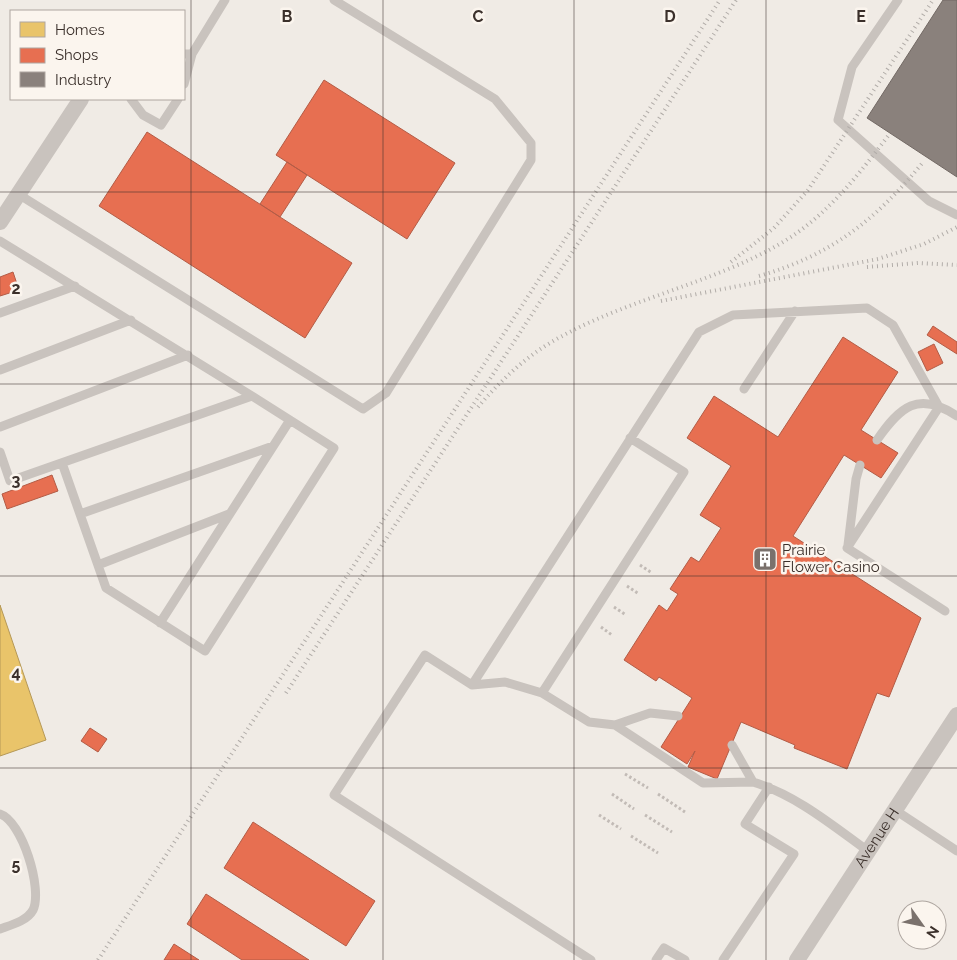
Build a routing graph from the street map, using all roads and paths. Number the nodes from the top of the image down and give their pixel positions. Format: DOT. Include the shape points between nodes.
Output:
graph roads {
  1 [pos="225,0"];
  2 [pos="334,0"];
  3 [pos="898,0"];
  4 [pos="188,54"];
  5 [pos="185,76"];
  6 [pos="80,100"];
  7 [pos="132,100"];
  8 [pos="177,100"];
  9 [pos="18,194"];
  10 [pos="957,215"];
  11 [pos="0,222"];
  12 [pos="0,242"];
  13 [pos="75,286"];
  14 [pos="795,311"];
  15 [pos="0,313"];
  16 [pos="131,320"];
  17 [pos="188,356"];
  18 [pos="0,370"];
  19 [pos="744,389"];
  20 [pos="252,396"];
  21 [pos="939,407"];
  22 [pos="957,416"];
  23 [pos="290,420"];
  24 [pos="0,427"];
  25 [pos="630,438"];
  26 [pos="877,440"];
  27 [pos="273,446"];
  28 [pos="0,452"];
  29 [pos="62,463"];
  30 [pos="860,465"];
  31 [pos="80,514"];
  32 [pos="229,514"];
  33 [pos="847,548"];
  34 [pos="638,564"];
  35 [pos="98,565"];
  36 [pos="652,573"];
  37 [pos="625,584"];
  38 [pos="639,594"];
  39 [pos="611,605"];
  40 [pos="945,611"];
  41 [pos="626,614"];
  42 [pos="160,622"];
  43 [pos="598,625"];
  44 [pos="612,635"];
  45 [pos="472,685"];
  46 [pos="542,693"];
  47 [pos="957,715"];
  48 [pos="678,716"];
  49 [pos="615,725"];
  50 [pos="732,745"];
  51 [pos="625,774"];
  52 [pos="753,782"];
  53 [pos="769,787"];
  54 [pos="648,788"];
  55 [pos="612,794"];
  56 [pos="658,794"];
  57 [pos="634,808"];
  58 [pos="895,810"];
  59 [pos="685,812"];
  60 [pos="0,814"];
  61 [pos="599,815"];
  62 [pos="645,815"];
  63 [pos="621,830"];
  64 [pos="672,832"];
  65 [pos="631,836"];
  66 [pos="868,851"];
  67 [pos="957,851"];
  68 [pos="658,853"];
  69 [pos="0,929"];
  70 [pos="591,960"];
  71 [pos="656,960"];
  72 [pos="685,960"];
  73 [pos="723,960"];
  74 [pos="797,960"];
  1 -- 4 [label="lane"];
  2 -- 9 [label="lane" via="495,99 531,143 531,160 386,393 363,408"];
  3 -- 10 [label="lane" via="852,67 838,120 929,201"];
  4 -- 5 [label="lane"];
  6 -- 9 [label="street"];
  7 -- 8 [label="lane" via="143,115 161,125"];
  9 -- 11 [label="street"];
  12 -- 13 [label="lane"];
  13 -- 15 [label="lane"];
  13 -- 16 [label="lane"];
  14 -- 19 [label="lane"];
  14 -- 21 [label="lane" via="867,308 893,325"];
  14 -- 25 [label="lane" via="733,315 699,332"];
  16 -- 17 [label="lane"];
  16 -- 18 [label="lane"];
  17 -- 20 [label="lane"];
  17 -- 24 [label="lane"];
  20 -- 23 [label="lane"];
  20 -- 29 [label="lane"];
  21 -- 22 [label="lane"];
  21 -- 26 [label="lane" via="920,403 906,406"];
  21 -- 33 [label="lane"];
  23 -- 27 [label="lane"];
  23 -- 42 [label="lane" via="334,448 205,651"];
  25 -- 45 [label="lane"];
  25 -- 46 [label="lane" via="684,472"];
  27 -- 31 [label="lane"];
  27 -- 32 [label="lane"];
  28 -- 29 [label="lane" via="10,481"];
  29 -- 31 [label="lane"];
  30 -- 33 [label="lane"];
  31 -- 35 [label="lane"];
  32 -- 35 [label="lane"];
  32 -- 42 [label="lane"];
  33 -- 40 [label="lane"];
  34 -- 36 [label="path"];
  35 -- 42 [label="lane" via="106,588"];
  37 -- 38 [label="path"];
  39 -- 41 [label="path"];
  43 -- 44 [label="path"];
  45 -- 46 [label="lane" via="505,682"];
  45 -- 70 [label="lane" via="425,655 334,795"];
  46 -- 49 [label="lane" via="589,722"];
  47 -- 58 [label="street, Avenue H"];
  48 -- 49 [label="lane" via="650,713"];
  49 -- 52 [label="lane" via="704,784"];
  50 -- 52 [label="lane"];
  51 -- 54 [label="path"];
  52 -- 53 [label="lane"];
  53 -- 66 [label="lane" via="806,807"];
  53 -- 73 [label="lane" via="745,824 794,854"];
  55 -- 57 [label="path"];
  56 -- 59 [label="path"];
  58 -- 66 [label="street, Avenue H"];
  58 -- 67 [label="lane"];
  60 -- 69 [label="lane" via="17,828 36,883 32,912 19,922"];
  61 -- 63 [label="path"];
  62 -- 64 [label="path"];
  65 -- 68 [label="path"];
  66 -- 74 [label="street, Avenue H"];
  71 -- 72 [label="lane" via="664,948"];
}
